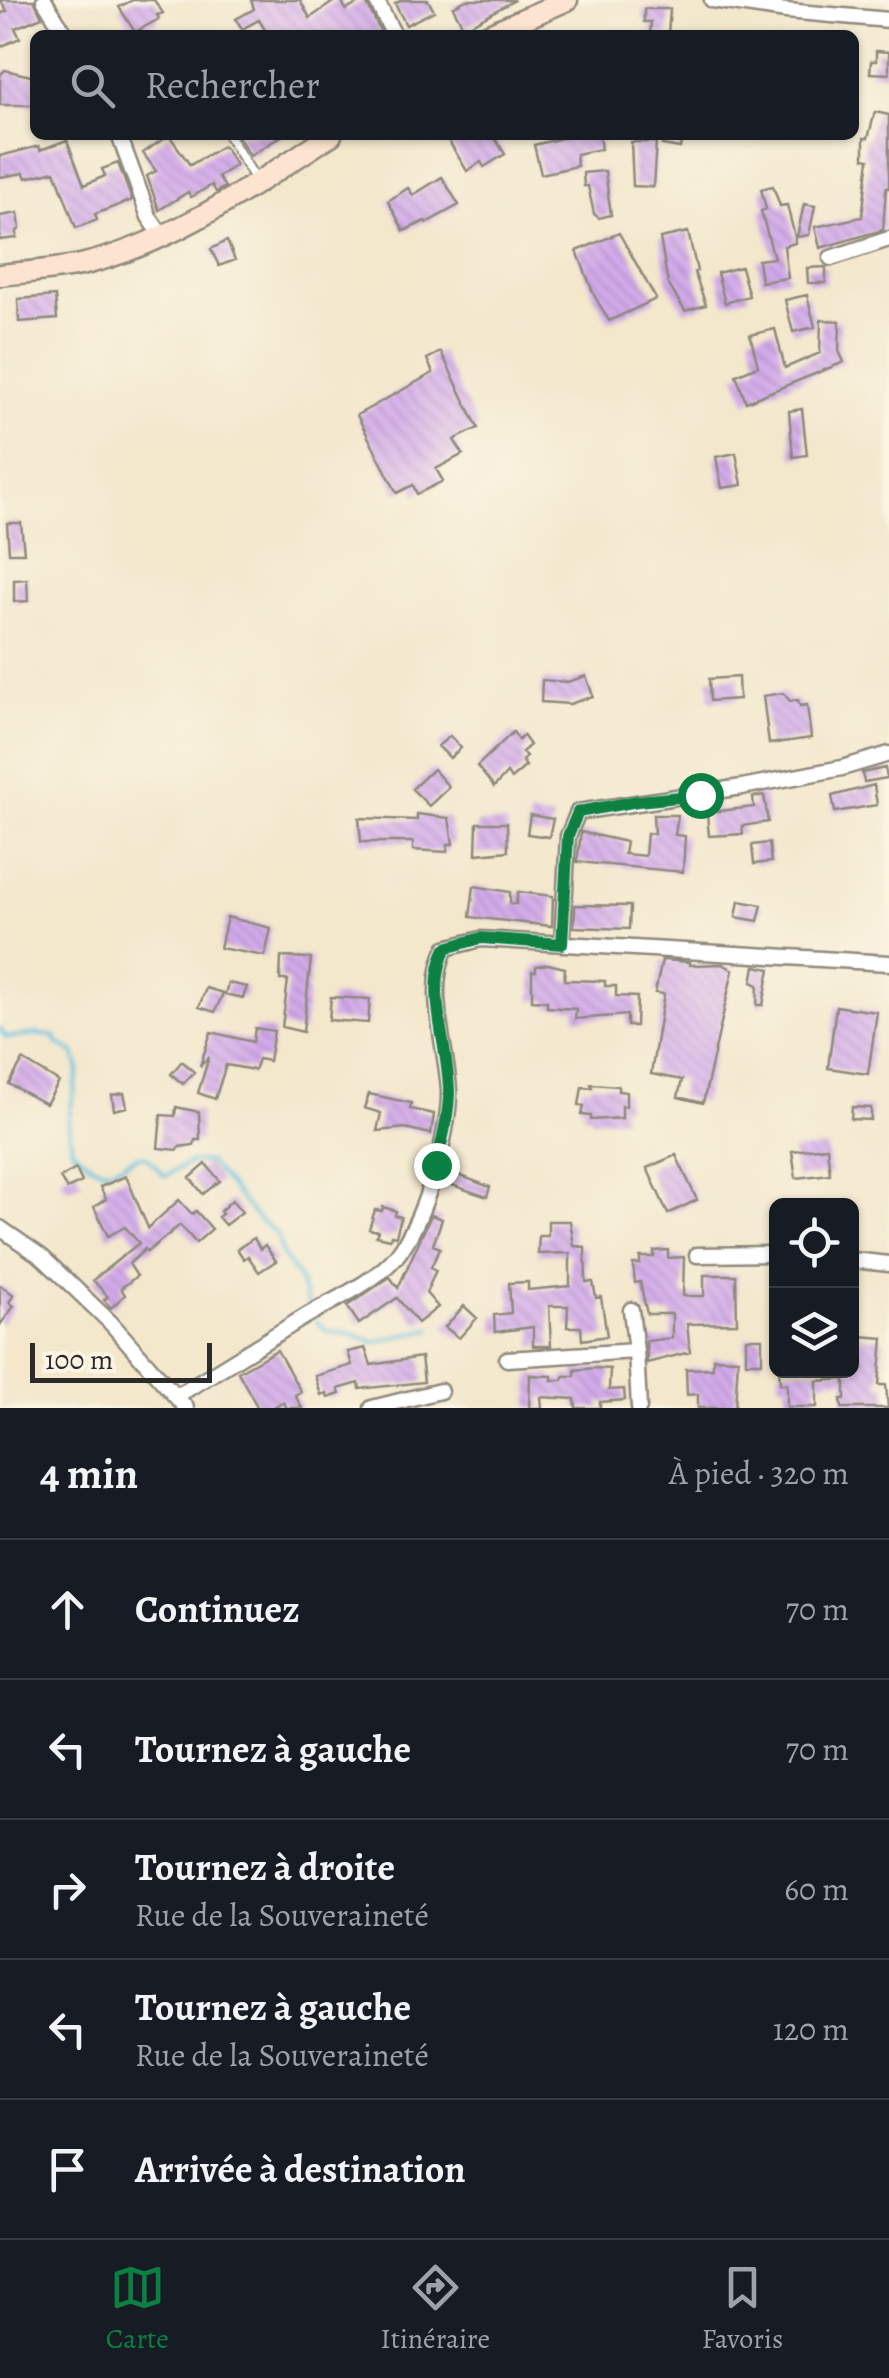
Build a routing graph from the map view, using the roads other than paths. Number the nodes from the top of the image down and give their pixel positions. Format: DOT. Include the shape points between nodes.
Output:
graph roads {
  1 [pos="44,0"];
  2 [pos="376,0"];
  3 [pos="567,0"];
  4 [pos="712,0"];
  5 [pos="889,20"];
  6 [pos="63,30"];
  7 [pos="391,30"];
  8 [pos="498,30"];
  9 [pos="121,140"];
  10 [pos="231,140"];
  11 [pos="324,140"];
  12 [pos="258,184"];
  13 [pos="162,236"];
  14 [pos="889,239"];
  15 [pos="831,258"];
  16 [pos="0,275"];
  17 [pos="889,754"];
  18 [pos="562,944"];
  19 [pos="889,963"];
  20 [pos="0,1228"];
  21 [pos="769,1254"];
  22 [pos="697,1255"];
  23 [pos="859,1261"];
  24 [pos="889,1264"];
  25 [pos="630,1310"];
  26 [pos="636,1351"];
  27 [pos="507,1359"];
  28 [pos="440,1391"];
  29 [pos="182,1402"];
  30 [pos="372,1408"];
  31 [pos="639,1408"];
  1 -- 6 [label="street"];
  2 -- 7 [label="street"];
  3 -- 8 [label="street"];
  4 -- 5 [label="street"];
  9 -- 13 [label="street"];
  10 -- 12 [label="lane"];
  11 -- 12 [label="street"];
  12 -- 13 [label="street"];
  13 -- 16 [label="street" via="86,263"];
  14 -- 15 [label="street"];
  17 -- 18 [label="street" via="742,788 578,812 568,836"];
  18 -- 19 [label="street"];
  18 -- 29 [label="street" via="481,938 446,948 438,986 449,1095 445,1129 423,1207 394,1259"];
  20 -- 29 [label="street" via="42,1257"];
  21 -- 22 [label="street"];
  23 -- 24 [label="street"];
  25 -- 26 [label="street"];
  26 -- 27 [label="street"];
  26 -- 31 [label="street"];
  28 -- 30 [label="street"];
}
